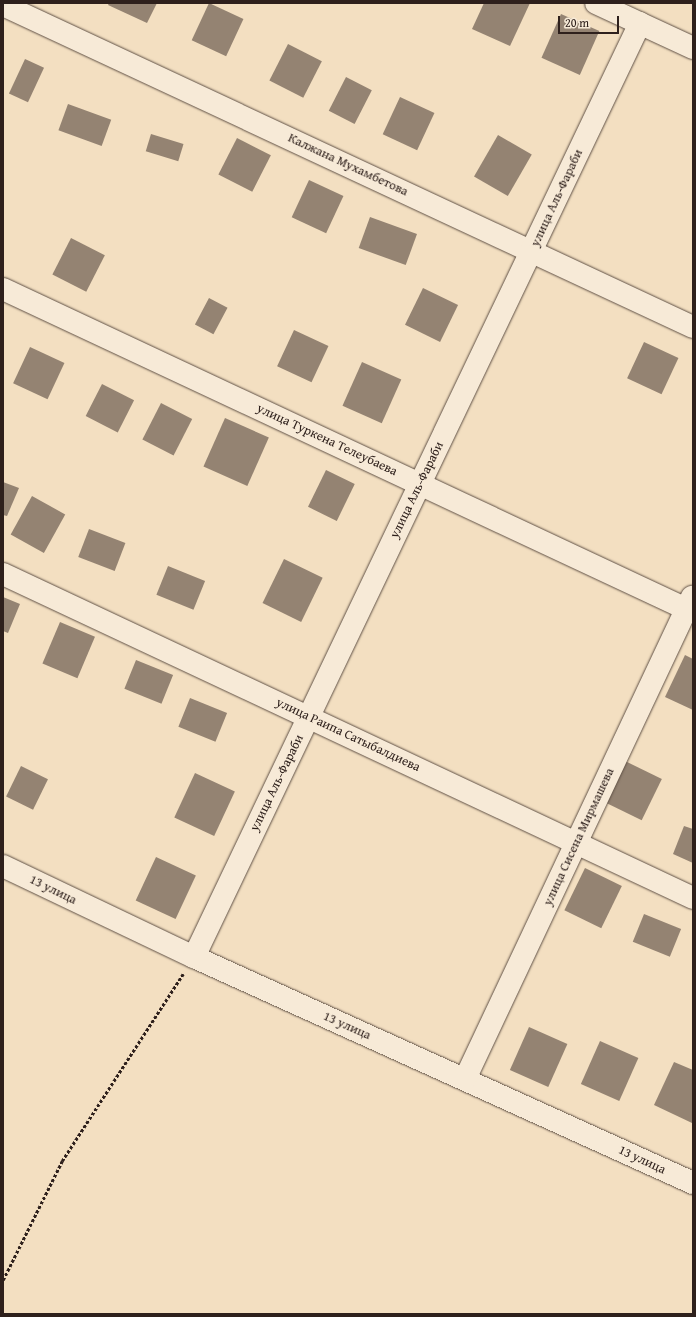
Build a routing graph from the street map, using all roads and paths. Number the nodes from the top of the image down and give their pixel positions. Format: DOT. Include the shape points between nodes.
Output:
graph roads {
  1 [pos="596,3"];
  2 [pos="3,5"];
  3 [pos="640,23"];
  4 [pos="693,48"];
  5 [pos="532,250"];
  6 [pos="3,289"];
  7 [pos="693,327"];
  8 [pos="420,483"];
  9 [pos="3,574"];
  10 [pos="691,606"];
  11 [pos="309,716"];
  12 [pos="576,843"];
  13 [pos="3,866"];
  14 [pos="693,898"];
  15 [pos="194,957"];
  16 [pos="465,1079"];
  17 [pos="693,1183"];
  18 [pos="3,1280"];
  1 -- 3 [label="street"];
  2 -- 5 [label="street, Калжана Мухамбетова"];
  3 -- 4 [label="street"];
  3 -- 5 [label="street, улица Аль-Фараби"];
  5 -- 7 [label="street, Калжана Мухамбетова"];
  5 -- 8 [label="street, улица Аль-Фараби"];
  6 -- 8 [label="street, улица Туркена Телеубаева"];
  8 -- 10 [label="street, улица Туркена Телеубаева"];
  8 -- 11 [label="street, улица Аль-Фараби"];
  9 -- 11 [label="street, улица Раипа Сатыбалдиева"];
  10 -- 12 [label="street, улица Сисена Мирмашева"];
  11 -- 12 [label="street, улица Раипа Сатыбалдиева"];
  11 -- 15 [label="street, улица Аль-Фараби"];
  12 -- 14 [label="street, улица Раипа Сатыбалдиева"];
  12 -- 16 [label="street, улица Сисена Мирмашева"];
  13 -- 15 [label="street, 13 улица"];
  15 -- 16 [label="street, 13 улица"];
  15 -- 18 [label="path" via="62,1161"];
  16 -- 17 [label="street, 13 улица"];
}
